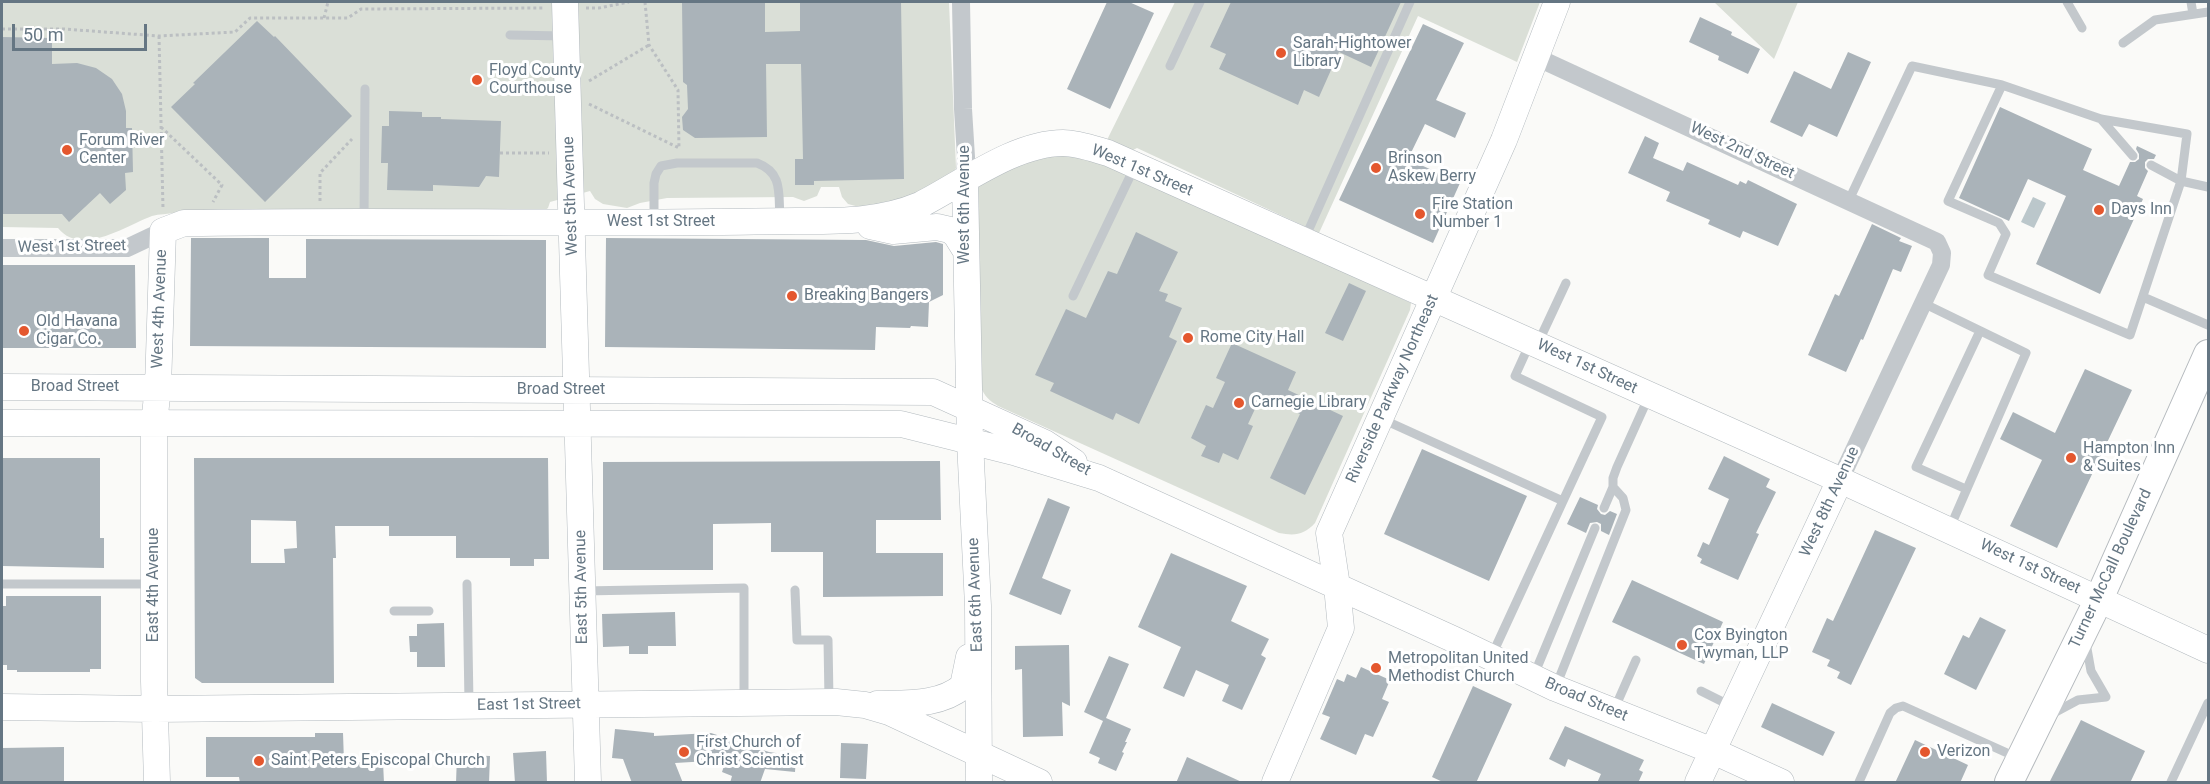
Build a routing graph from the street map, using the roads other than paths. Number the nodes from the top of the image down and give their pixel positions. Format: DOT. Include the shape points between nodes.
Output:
graph roads {
  1 [pos="961,2"];
  2 [pos="1200,2"];
  3 [pos="1410,2"];
  4 [pos="1557,2"];
  5 [pos="2067,2"];
  6 [pos="2191,2"];
  7 [pos="565,5"];
  8 [pos="2208,12"];
  9 [pos="2193,14"];
  10 [pos="2082,28"];
  11 [pos="510,35"];
  12 [pos="566,36"];
  13 [pos="2123,43"];
  14 [pos="1536,57"];
  15 [pos="1170,66"];
  16 [pos="2002,85"];
  17 [pos="365,89"];
  18 [pos="2101,119"];
  19 [pos="2133,156"];
  20 [pos="2151,165"];
  21 [pos="1135,166"];
  22 [pos="965,181"];
  23 [pos="2181,181"];
  24 [pos="2208,187"];
  25 [pos="1849,200"];
  26 [pos="364,220"];
  27 [pos="780,221"];
  28 [pos="843,221"];
  29 [pos="572,223"];
  30 [pos="654,223"];
  31 [pos="163,231"];
  32 [pos="1303,241"];
  33 [pos="2,248"];
  34 [pos="966,251"];
  35 [pos="1942,253"];
  36 [pos="1566,283"];
  37 [pos="1073,296"];
  38 [pos="2142,297"];
  39 [pos="1434,298"];
  40 [pos="1923,303"];
  41 [pos="2208,325"];
  42 [pos="1980,331"];
  43 [pos="1534,343"];
  44 [pos="2208,354"];
  45 [pos="2,387"];
  46 [pos="158,387"];
  47 [pos="577,390"];
  48 [pos="1649,396"];
  49 [pos="970,408"];
  50 [pos="1380,418"];
  51 [pos="2,423"];
  52 [pos="578,423"];
  53 [pos="154,424"];
  54 [pos="970,441"];
  55 [pos="1099,478"];
  56 [pos="1840,480"];
  57 [pos="1613,487"];
  58 [pos="1966,489"];
  59 [pos="1563,501"];
  60 [pos="1604,508"];
  61 [pos="1595,528"];
  62 [pos="1948,530"];
  63 [pos="2,584"];
  64 [pos="154,584"];
  65 [pos="467,584"];
  66 [pos="1337,586"];
  67 [pos="795,590"];
  68 [pos="582,591"];
  69 [pos="2098,599"];
  70 [pos="978,606"];
  71 [pos="394,611"];
  72 [pos="429,611"];
  73 [pos="2084,629"];
  74 [pos="2208,650"];
  75 [pos="1491,657"];
  76 [pos="1636,660"];
  77 [pos="1544,682"];
  78 [pos="1701,692"];
  79 [pos="744,703"];
  80 [pos="829,703"];
  81 [pos="2208,703"];
  82 [pos="585,705"];
  83 [pos="865,705"];
  84 [pos="469,706"];
  85 [pos="2,707"];
  86 [pos="1733,708"];
  87 [pos="155,709"];
  88 [pos="1613,712"];
  89 [pos="2040,720"];
  90 [pos="1713,751"];
  91 [pos="978,754"];
  92 [pos="2016,775"];
  93 [pos="157,783"];
  94 [pos="588,783"];
  95 [pos="980,783"];
  96 [pos="1039,783"];
  97 [pos="1275,783"];
  98 [pos="1698,783"];
  99 [pos="1781,783"];
  100 [pos="1859,783"];
  101 [pos="2171,783"];
  1 -- 22 [label="street, West 6th Avenue"];
  2 -- 15 [label="lane"];
  3 -- 32 [label="lane"];
  4 -- 14 [label="street, Riverside Parkway Northeast"];
  5 -- 10 [label="lane"];
  6 -- 9 [label="lane"];
  7 -- 12 [label="street, West 5th Avenue"];
  8 -- 9 [label="lane"];
  9 -- 13 [label="lane" via="2156,20"];
  11 -- 12 [label="lane"];
  12 -- 29 [label="street, West 5th Avenue"];
  14 -- 25 [label="street, West 2nd Street"];
  14 -- 39 [label="street, Riverside Parkway Northeast"];
  16 -- 18 [label="lane"];
  16 -- 25 [label="lane" via="1912,66"];
  16 -- 38 [label="lane" via="1948,201 1999,223 2006,234 1988,275 2130,335"];
  17 -- 26 [label="lane"];
  18 -- 19 [label="lane"];
  18 -- 23 [label="lane" via="2187,134"];
  20 -- 23 [label="lane"];
  21 -- 22 [label="street, West 1st Street" via="1085,146 1045,144 1023,150"];
  21 -- 32 [label="street, West 1st Street"];
  21 -- 37 [label="lane"];
  22 -- 28 [label="street, West 1st Street" via="903,212"];
  22 -- 34 [label="street, West 6th Avenue"];
  23 -- 24 [label="lane"];
  23 -- 38 [label="lane"];
  25 -- 35 [label="street, West 2nd Street" via="1937,242"];
  26 -- 29 [label="street, West 1st Street"];
  26 -- 31 [label="street, West 1st Street" via="184,223"];
  27 -- 28 [label="street, West 1st Street"];
  27 -- 30 [label="street, West 1st Street"];
  27 -- 30 [label="lane" via="772,170 757,163 679,163 661,166 656,174"];
  28 -- 34 [label="street" via="893,231 937,227 950,230"];
  29 -- 30 [label="street, West 1st Street"];
  29 -- 47 [label="street, West 5th Avenue"];
  31 -- 33 [label="street, West 1st Street" via="127,248"];
  31 -- 46 [label="street, West 4th Avenue"];
  32 -- 39 [label="street, West 1st Street"];
  34 -- 49 [label="street, West 6th Avenue"];
  35 -- 40 [label="street, West 8th Avenue" via="1941,265"];
  36 -- 43 [label="lane"];
  38 -- 41 [label="lane"];
  39 -- 43 [label="street, West 1st Street"];
  39 -- 50 [label="street, Riverside Parkway Northeast"];
  40 -- 42 [label="lane"];
  40 -- 56 [label="street, West 8th Avenue"];
  42 -- 58 [label="lane" via="2026,353"];
  42 -- 58 [label="lane" via="1916,467"];
  43 -- 48 [label="street, West 1st Street"];
  43 -- 59 [label="lane" via="1515,376 1602,417"];
  44 -- 69 [label="main road, Turner McCall Boulevard"];
  45 -- 46 [label="street, Broad Street"];
  46 -- 47 [label="street, Broad Street"];
  46 -- 53 [label="street, East 4th Avenue"];
  47 -- 49 [label="street, Broad Street" via="933,392"];
  47 -- 52 [label="street, East 5th Avenue"];
  48 -- 56 [label="street, West 1st Street"];
  48 -- 57 [label="lane" via="1617,467"];
  49 -- 54 [label="street, East 6th Avenue"];
  49 -- 55 [label="street, Broad Street" via="1045,443"];
  50 -- 59 [label="lane"];
  50 -- 66 [label="street, Riverside Parkway Northeast" via="1329,533"];
  51 -- 53 [label="street, Broad Street"];
  52 -- 53 [label="street, Broad Street"];
  52 -- 54 [label="street, Broad Street" via="901,424"];
  52 -- 68 [label="street, East 5th Avenue"];
  53 -- 64 [label="street, East 4th Avenue"];
  54 -- 55 [label="street, Broad Street"];
  54 -- 70 [label="street, East 6th Avenue"];
  55 -- 66 [label="street, Broad Street"];
  56 -- 62 [label="street, West 1st Street"];
  56 -- 86 [label="street, West 8th Avenue"];
  57 -- 60 [label="lane"];
  57 -- 77 [label="lane" via="1623,498 1626,510"];
  58 -- 62 [label="lane"];
  59 -- 75 [label="lane"];
  61 -- 77 [label="lane"];
  62 -- 69 [label="street, West 1st Street"];
  63 -- 64 [label="lane"];
  64 -- 87 [label="street, East 4th Avenue"];
  65 -- 84 [label="lane"];
  66 -- 75 [label="street, Broad Street"];
  66 -- 97 [label="street, Riverside Parkway Northeast" via="1341,628"];
  67 -- 80 [label="lane" via="796,640 828,640"];
  68 -- 79 [label="lane" via="744,588"];
  68 -- 82 [label="street, East 5th Avenue"];
  69 -- 73 [label="main road, Turner McCall Boulevard"];
  69 -- 74 [label="street, West 1st Street"];
  70 -- 83 [label="street" via="963,686 939,699"];
  70 -- 91 [label="street, East 6th Avenue"];
  71 -- 72 [label="lane"];
  73 -- 89 [label="main road, Turner McCall Boulevard"];
  73 -- 89 [label="lane" via="2091,671 2106,697 2078,699"];
  75 -- 77 [label="street, Broad Street"];
  76 -- 88 [label="lane"];
  77 -- 88 [label="street, Broad Street"];
  78 -- 86 [label="lane"];
  79 -- 80 [label="street, East 1st Street"];
  79 -- 82 [label="street, East 1st Street"];
  80 -- 83 [label="street, East 1st Street"];
  81 -- 101 [label="lane"];
  82 -- 84 [label="street, East 1st Street"];
  82 -- 94 [label="street, East 5th Avenue"];
  83 -- 91 [label="street, East 1st Street" via="889,712"];
  84 -- 87 [label="street, East 1st Street"];
  85 -- 87 [label="street, East 1st Street"];
  86 -- 90 [label="street, West 8th Avenue"];
  87 -- 93 [label="street, East 4th Avenue"];
  88 -- 90 [label="street, Broad Street"];
  89 -- 92 [label="main road, Turner McCall Boulevard"];
  90 -- 98 [label="street, West 8th Avenue"];
  90 -- 99 [label="street, Broad Street"];
  91 -- 95 [label="street, East 6th Avenue"];
  91 -- 96 [label="street, East 1st Street"];
  92 -- 100 [label="lane" via="1903,706 1890,713"];
}
